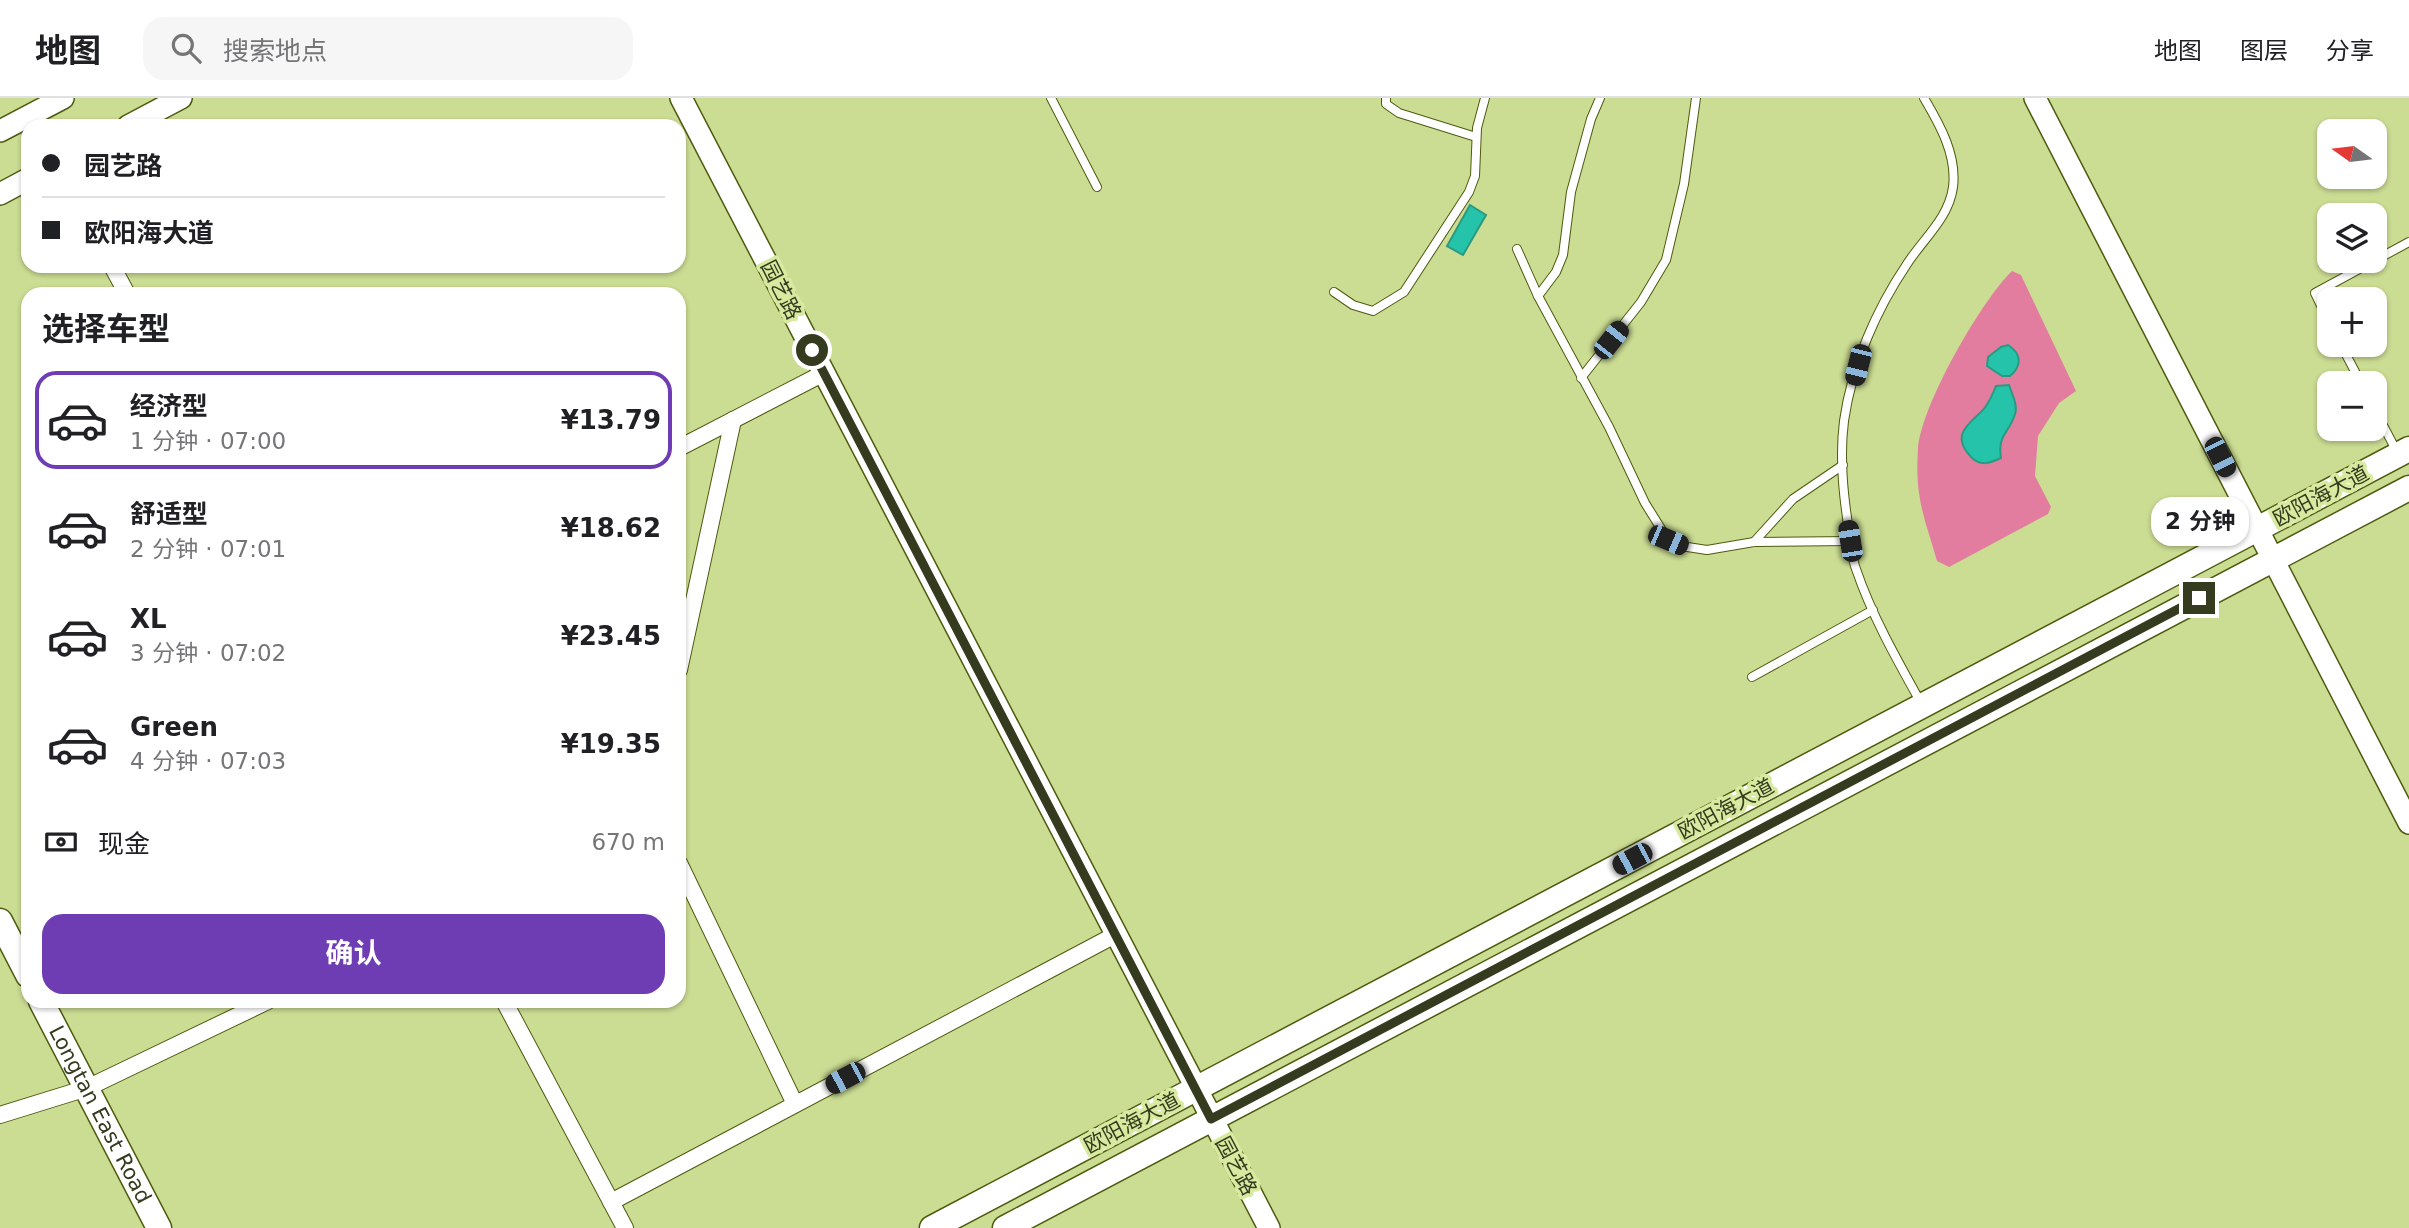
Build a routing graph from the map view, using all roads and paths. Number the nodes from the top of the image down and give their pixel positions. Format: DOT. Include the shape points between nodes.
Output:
graph roads {
  1 [pos="62,98"];
  2 [pos="181,98"];
  3 [pos="681,98"];
  4 [pos="1051,98"];
  5 [pos="1386,98"];
  6 [pos="1485,98"];
  7 [pos="1600,98"];
  8 [pos="1696,98"];
  9 [pos="1924,98"];
  10 [pos="2035,98"];
  11 [pos="23,119"];
  12 [pos="141,119"];
  13 [pos="21,120"];
  14 [pos="0,131"];
  15 [pos="1476,137"];
  16 [pos="21,183"];
  17 [pos="1097,187"];
  18 [pos="0,194"];
  19 [pos="2409,242"];
  20 [pos="1517,249"];
  21 [pos="2326,287"];
  22 [pos="1334,292"];
  23 [pos="1538,296"];
  24 [pos="824,373"];
  25 [pos="1581,378"];
  26 [pos="733,420"];
  27 [pos="2387,427"];
  28 [pos="686,444"];
  29 [pos="2404,452"];
  30 [pos="1843,465"];
  31 [pos="2409,488"];
  32 [pos="2258,529"];
  33 [pos="1850,541"];
  34 [pos="1754,542"];
  35 [pos="2273,559"];
  36 [pos="1873,610"];
  37 [pos="686,638"];
  38 [pos="1752,677"];
  39 [pos="1922,706"];
  40 [pos="2409,823"];
  41 [pos="686,877"];
  42 [pos="0,921"];
  43 [pos="1115,935"];
  44 [pos="21,962"];
  45 [pos="45,1008"];
  46 [pos="253,1008"];
  47 [pos="507,1008"];
  48 [pos="87,1088"];
  49 [pos="1195,1089"];
  50 [pos="796,1104"];
  51 [pos="0,1115"];
  52 [pos="1211,1119"];
  53 [pos="611,1202"];
  54 [pos="159,1228"];
  55 [pos="625,1228"];
  56 [pos="932,1228"];
  57 [pos="1005,1228"];
  58 [pos="1269,1228"];
  1 -- 11 [label="street"];
  2 -- 12 [label="street"];
  3 -- 24 [label="street, 园艺路"];
  4 -- 17 [label="lane"];
  5 -- 15 [label="lane" via="1386,104 1399,113"];
  6 -- 15 [label="lane"];
  7 -- 23 [label="lane" via="1570,192 1563,255"];
  8 -- 25 [label="lane" via="1684,184 1666,260 1641,302"];
  9 -- 30 [label="lane" via="1943,131 1953,164 1951,202 1880,308 1858,365 1844,421"];
  10 -- 32 [label="street"];
  13 -- 14 [label="street"];
  15 -- 22 [label="lane" via="1475,176 1469,192 1404,292 1373,311"];
  16 -- 18 [label="street"];
  19 -- 21 [label="lane"];
  20 -- 23 [label="lane"];
  23 -- 25 [label="lane"];
  24 -- 26 [label="street"];
  24 -- 43 [label="street, 园艺路"];
  25 -- 34 [label="lane" via="1668,540 1707,550"];
  26 -- 28 [label="street"];
  26 -- 37 [label="street"];
  27 -- 29 [label="lane"];
  29 -- 32 [label="main road, 欧阳海大道"];
  30 -- 33 [label="lane"];
  30 -- 34 [label="lane" via="1793,499"];
  31 -- 35 [label="main road, 欧阳海大道"];
  32 -- 35 [label="street"];
  32 -- 39 [label="main road, 欧阳海大道"];
  33 -- 34 [label="lane"];
  33 -- 36 [label="lane"];
  35 -- 40 [label="street"];
  35 -- 52 [label="main road, 欧阳海大道"];
  36 -- 38 [label="lane"];
  36 -- 39 [label="lane"];
  39 -- 49 [label="main road, 欧阳海大道"];
  41 -- 50 [label="street"];
  42 -- 44 [label="main road"];
  43 -- 49 [label="street, 园艺路"];
  43 -- 50 [label="street"];
  45 -- 48 [label="main road, Longtan East Road"];
  46 -- 48 [label="street"];
  47 -- 53 [label="street"];
  48 -- 51 [label="street"];
  48 -- 54 [label="main road, Longtan East Road"];
  49 -- 52 [label="street, 园艺路"];
  49 -- 56 [label="main road, 欧阳海大道"];
  50 -- 53 [label="street"];
  52 -- 57 [label="main road, 欧阳海大道"];
  52 -- 58 [label="street, 园艺路"];
  53 -- 55 [label="street"];
}
